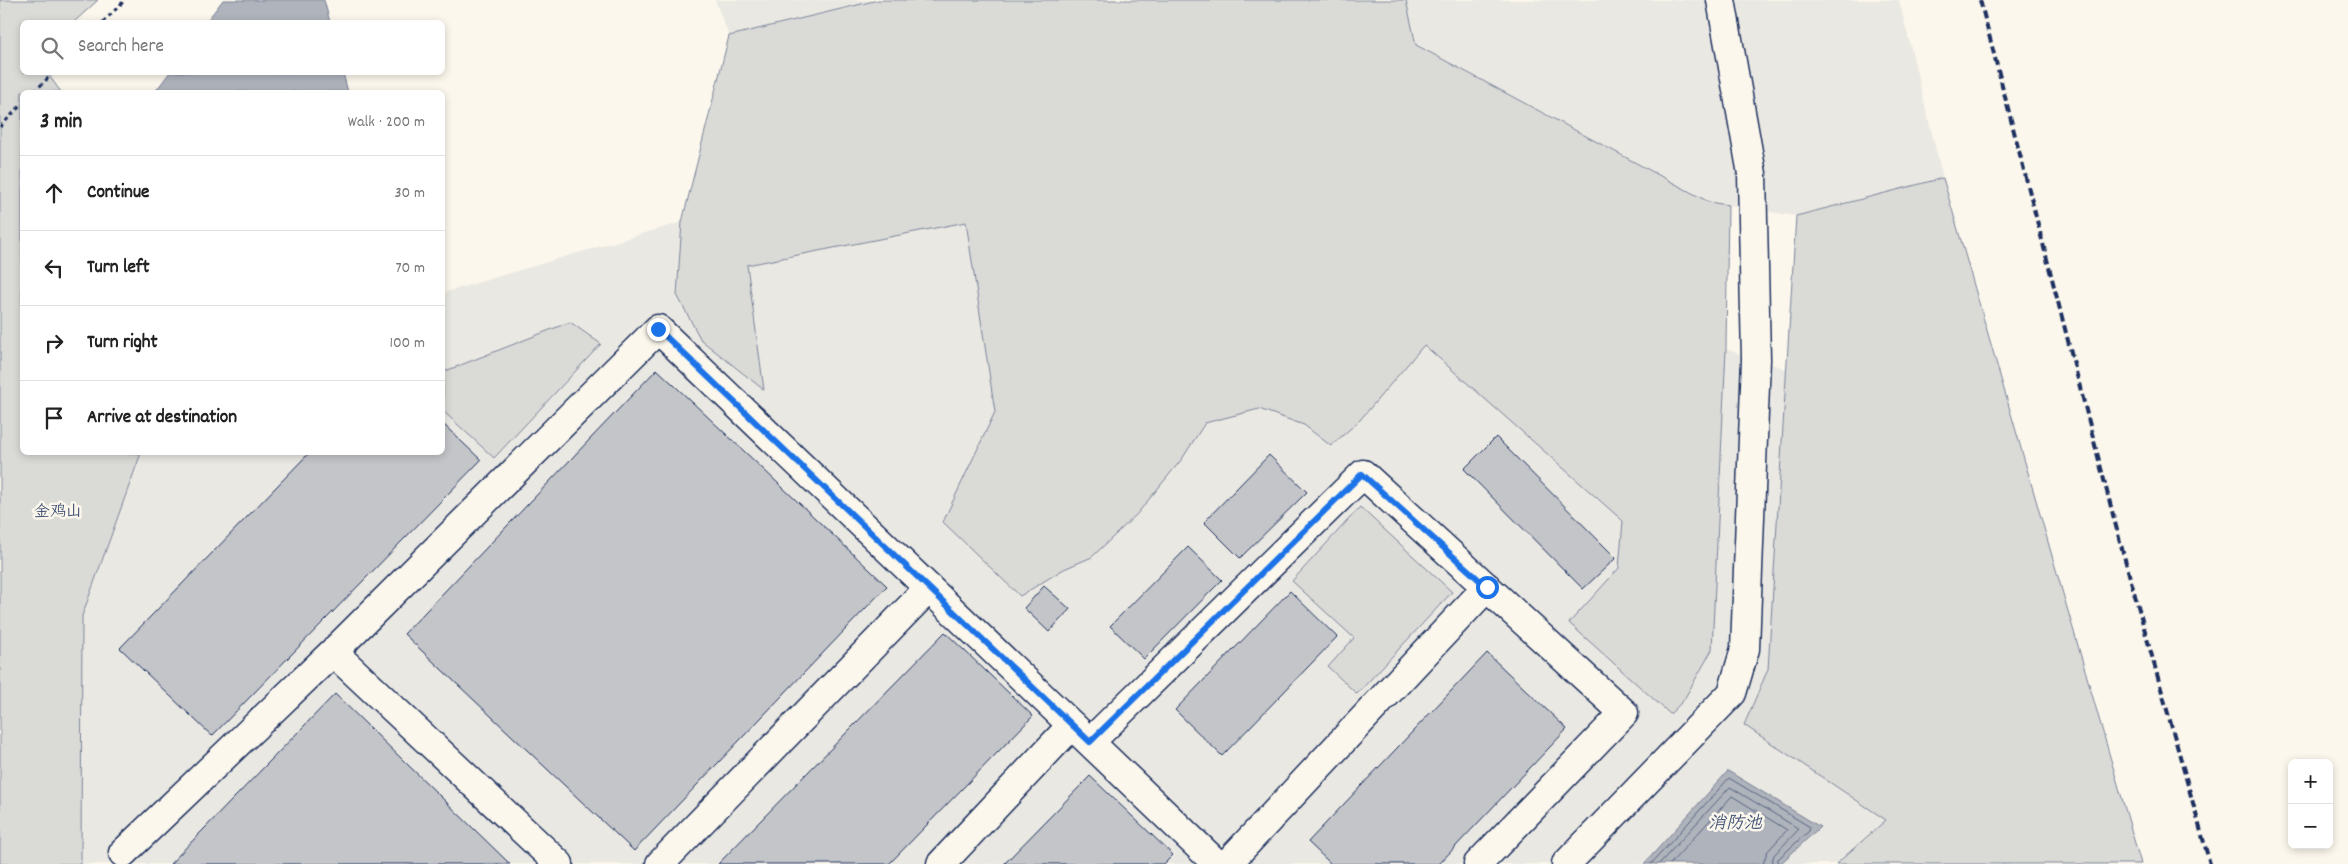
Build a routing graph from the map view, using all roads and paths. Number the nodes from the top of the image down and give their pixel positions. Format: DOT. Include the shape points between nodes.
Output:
graph roads {
  1 [pos="125,0"];
  2 [pos="1721,0"];
  3 [pos="105,20"];
  4 [pos="51,75"];
  5 [pos="36,90"];
  6 [pos="20,106"];
  7 [pos="0,127"];
  8 [pos="1487,587"];
  9 [pos="929,588"];
  10 [pos="333,652"];
  11 [pos="1081,734"];
  12 [pos="123,853"];
  13 [pos="559,864"];
  14 [pos="660,864"];
  15 [pos="941,864"];
  16 [pos="1218,864"];
  17 [pos="1227,864"];
  18 [pos="1478,864"];
  19 [pos="1566,864"];
  1 -- 3 [label="path"];
  2 -- 19 [label="street" via="1752,174 1756,359 1745,649 1732,692"];
  4 -- 5 [label="path"];
  6 -- 7 [label="path"];
  8 -- 11 [label="street" via="1362,474"];
  8 -- 17 [label="street"];
  8 -- 18 [label="street" via="1624,713"];
  9 -- 10 [label="street" via="658,329"];
  9 -- 11 [label="street"];
  9 -- 14 [label="street"];
  10 -- 12 [label="street"];
  10 -- 13 [label="street"];
  11 -- 15 [label="street"];
  11 -- 16 [label="street"];
}
